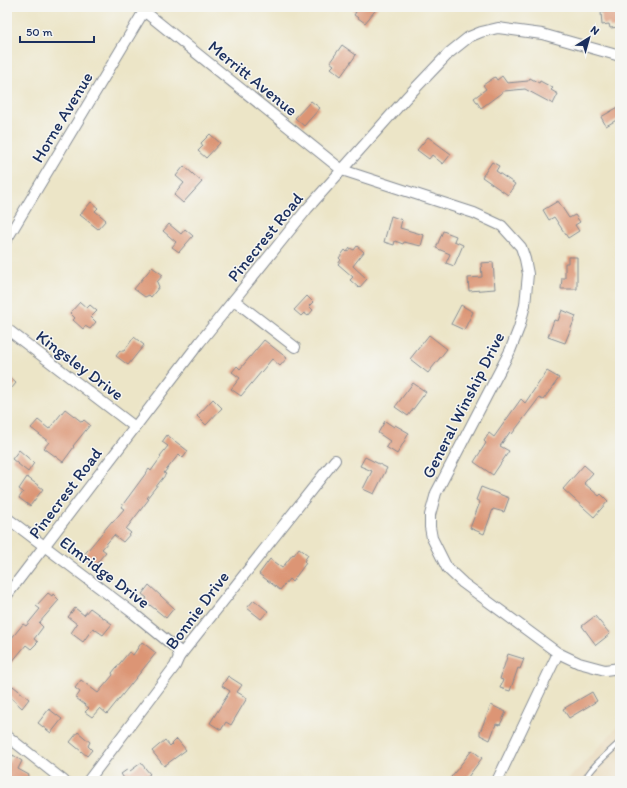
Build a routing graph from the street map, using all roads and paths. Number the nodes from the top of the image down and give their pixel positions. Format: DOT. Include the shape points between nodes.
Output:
graph roads {
  1 [pos="144,11"];
  2 [pos="620,56"];
  3 [pos="342,170"];
  4 [pos="7,239"];
  5 [pos="234,300"];
  6 [pos="7,329"];
  7 [pos="295,347"];
  8 [pos="135,427"];
  9 [pos="335,460"];
  10 [pos="7,518"];
  11 [pos="45,547"];
  12 [pos="7,595"];
  13 [pos="558,653"];
  14 [pos="179,657"];
  15 [pos="620,668"];
  16 [pos="7,736"];
  17 [pos="620,742"];
  18 [pos="64,781"];
  19 [pos="88,781"];
  20 [pos="497,781"];
  21 [pos="585,781"];
  1 -- 3 [label="street, Merritt Avenue"];
  1 -- 4 [label="street, Horne Avenue"];
  2 -- 3 [label="street, Pinecrest Road" via="515,29 498,28 481,32 469,37 449,53"];
  3 -- 5 [label="street, Pinecrest Road"];
  3 -- 13 [label="street, General Winship Drive" via="474,213 502,226 521,247 528,274 525,305 518,328 510,351 436,493 430,515 430,527 432,538 447,568 463,583"];
  5 -- 7 [label="street"];
  5 -- 8 [label="street, Pinecrest Road"];
  6 -- 8 [label="street, Kingsley Drive"];
  8 -- 11 [label="street, Pinecrest Road"];
  9 -- 14 [label="street, Bonnie Drive"];
  10 -- 11 [label="street, Elmridge Drive"];
  11 -- 12 [label="street, Pinecrest Road"];
  11 -- 14 [label="street, Elmridge Drive" via="134,613 177,650"];
  13 -- 15 [label="street, General Winship Drive" via="579,663 605,670"];
  13 -- 20 [label="street"];
  14 -- 19 [label="street, Bonnie Drive" via="175,666"];
  16 -- 18 [label="street"];
  17 -- 21 [label="lane"];
}
